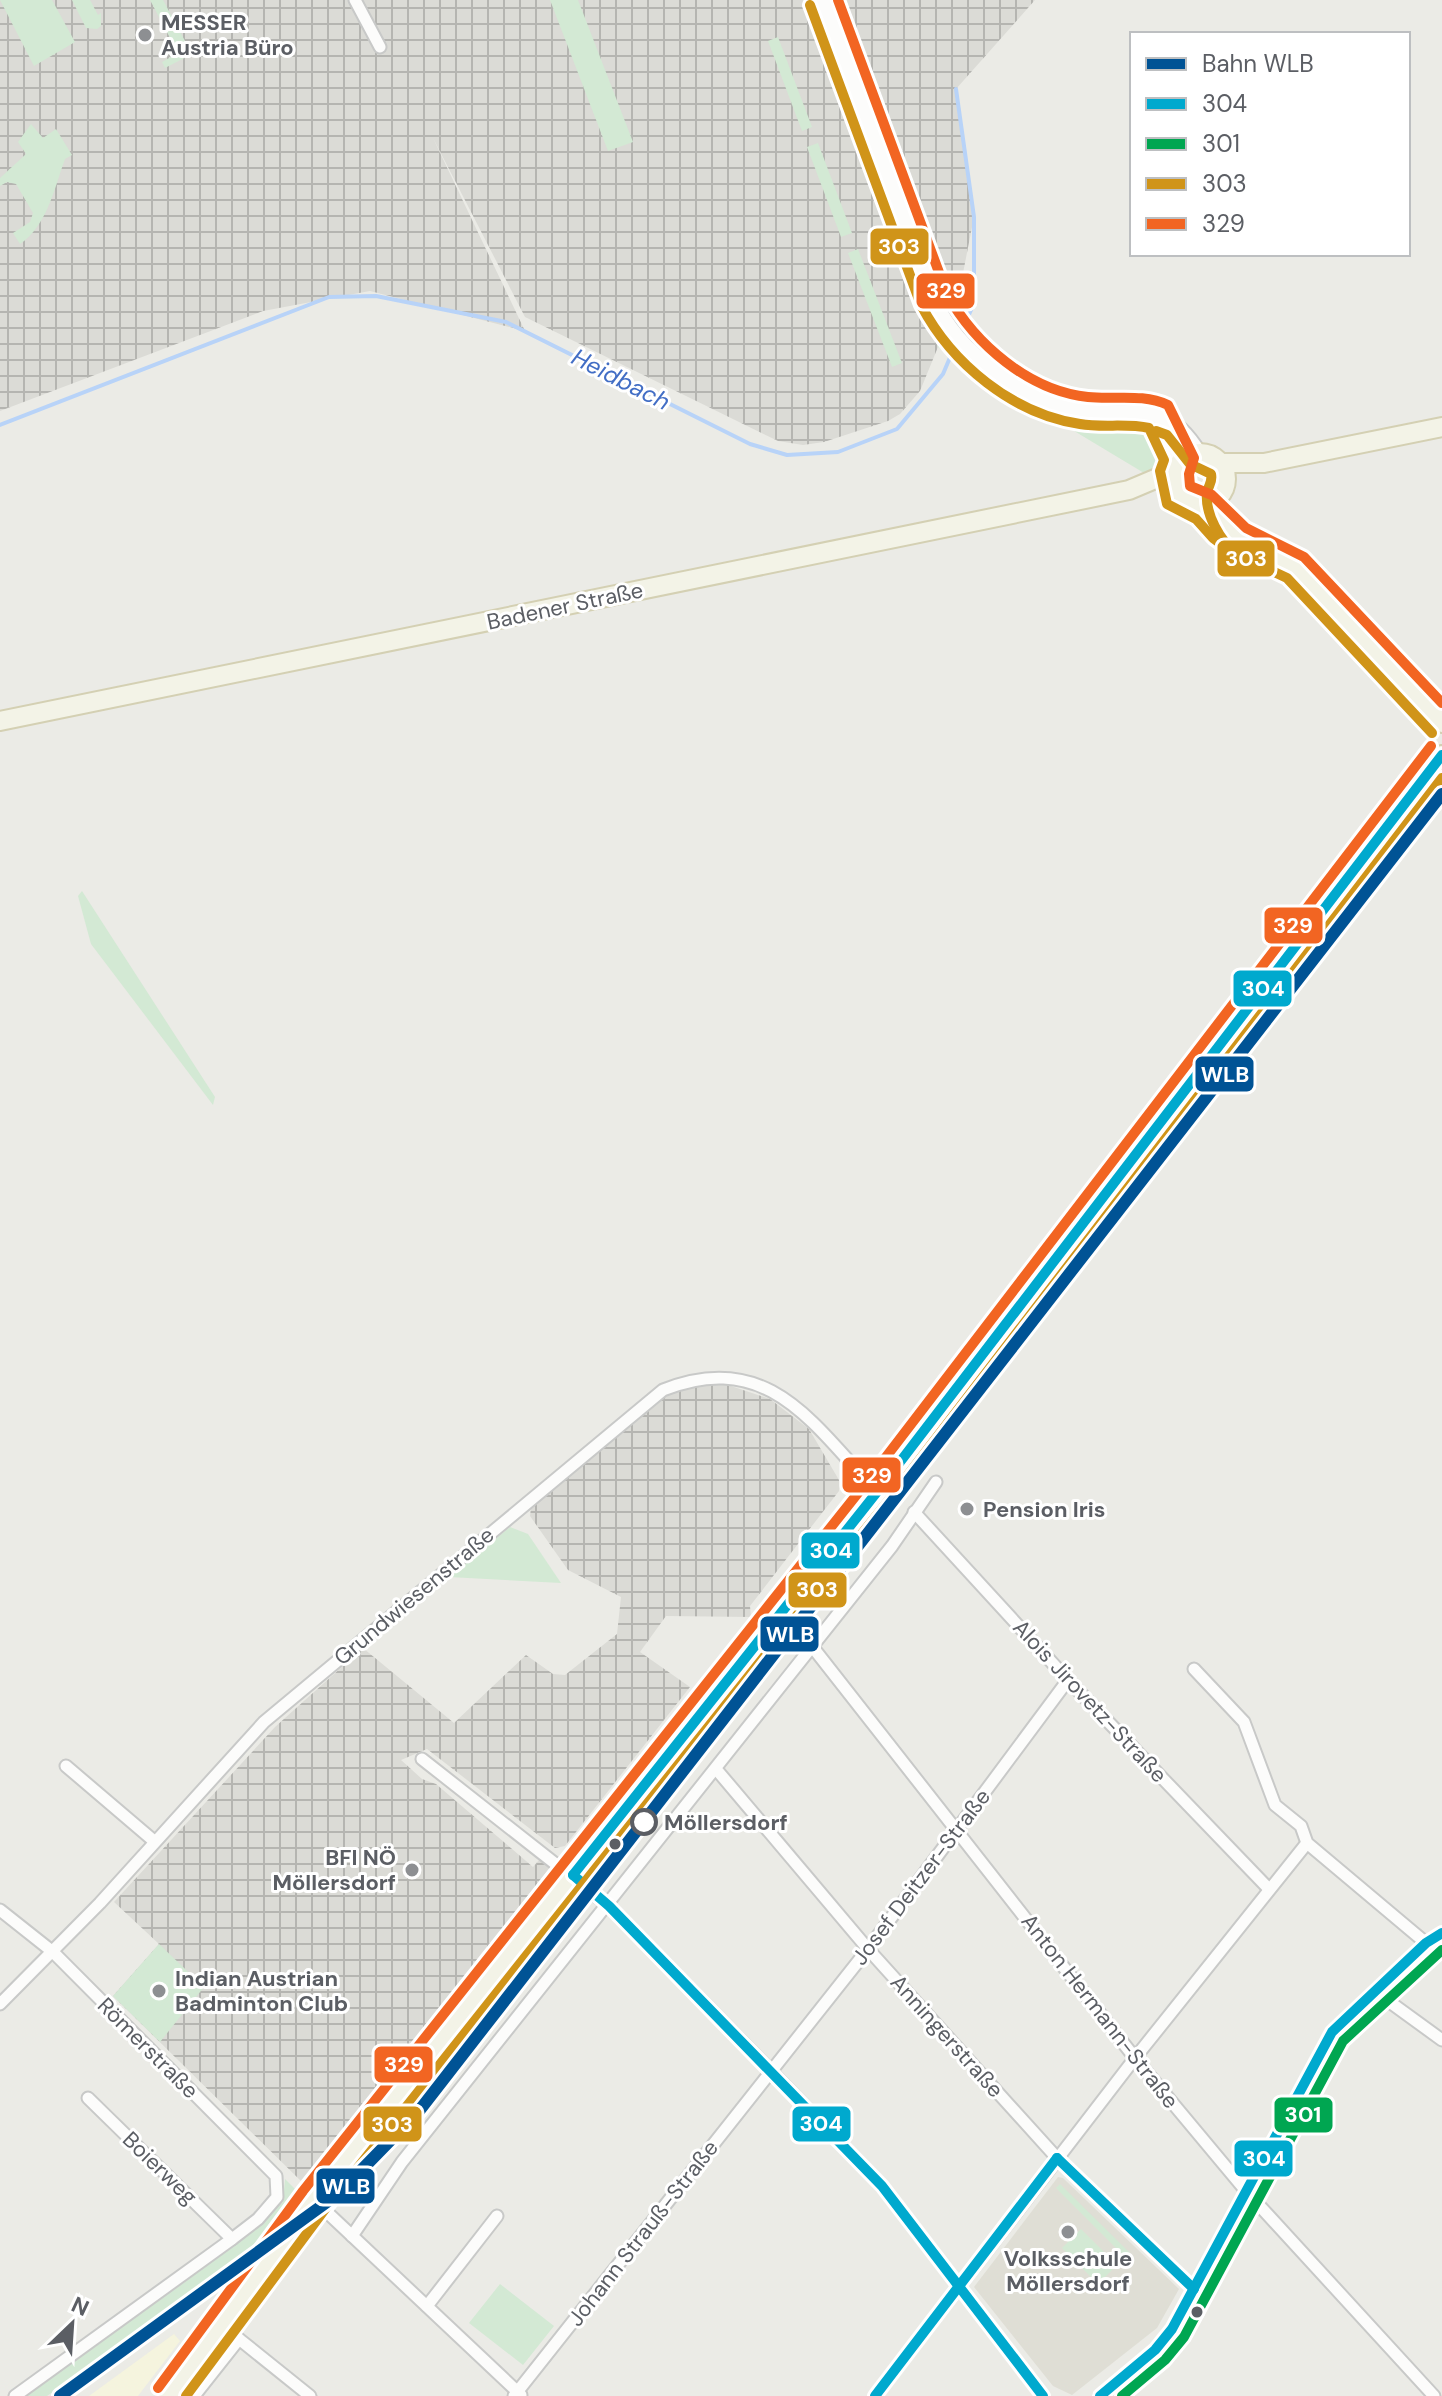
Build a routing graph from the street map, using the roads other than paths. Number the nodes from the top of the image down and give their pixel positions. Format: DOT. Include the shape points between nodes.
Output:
graph roads {
  1 [pos="355,0"];
  2 [pos="823,0"];
  3 [pos="380,47"];
  4 [pos="1159,416"];
  5 [pos="1442,427"];
  6 [pos="1199,453"];
  7 [pos="1221,463"];
  8 [pos="1264,463"];
  9 [pos="1177,466"];
  10 [pos="1129,490"];
  11 [pos="1223,491"];
  12 [pos="1177,494"];
  13 [pos="1203,506"];
  14 [pos="1239,540"];
  15 [pos="0,721"];
  16 [pos="1442,723"];
  17 [pos="1442,755"];
  18 [pos="936,1482"];
  19 [pos="877,1492"];
  20 [pos="914,1512"];
  21 [pos="777,1616"];
  22 [pos="811,1645"];
  23 [pos="1194,1669"];
  24 [pos="1068,1680"];
  25 [pos="422,1759"];
  26 [pos="66,1766"];
  27 [pos="716,1769"];
  28 [pos="958,1830"];
  29 [pos="154,1841"];
  30 [pos="1307,1843"];
  31 [pos="573,1875"];
  32 [pos="1268,1888"];
  33 [pos="609,1906"];
  34 [pos="0,1910"];
  35 [pos="1442,1933"];
  36 [pos="1426,1943"];
  37 [pos="868,1949"];
  38 [pos="53,1952"];
  39 [pos="1376,1992"];
  40 [pos="0,2004"];
  41 [pos="1442,2040"];
  42 [pos="1135,2058"];
  43 [pos="769,2069"];
  44 [pos="88,2098"];
  45 [pos="1057,2158"];
  46 [pos="1246,2191"];
  47 [pos="314,2200"];
  48 [pos="497,2216"];
  49 [pos="352,2236"];
  50 [pos="232,2239"];
  51 [pos="960,2286"];
  52 [pos="1194,2289"];
  53 [pos="427,2306"];
  54 [pos="223,2326"];
  55 [pos="239,2339"];
  56 [pos="518,2394"];
  57 [pos="15,2396"];
  58 [pos="169,2396"];
  59 [pos="194,2396"];
  60 [pos="310,2396"];
  61 [pos="875,2396"];
  62 [pos="1043,2396"];
  63 [pos="1100,2396"];
  64 [pos="1434,2396"];
  1 -- 3 [label="street"];
  2 -- 4 [label="street" via="934,300 962,345 1005,377 1061,406 1143,410"];
  4 -- 6 [label="street" via="1176,424"];
  4 -- 9 [label="street"];
  5 -- 8 [label="main road"];
  6 -- 7 [label="main road"];
  6 -- 9 [label="main road"];
  7 -- 8 [label="main road"];
  7 -- 11 [label="main road"];
  8 -- 11 [label="main road"];
  9 -- 10 [label="main road, Badener Straße"];
  9 -- 12 [label="main road"];
  10 -- 12 [label="main road, Badener Straße"];
  10 -- 15 [label="main road, Badener Straße"];
  11 -- 13 [label="main road"];
  11 -- 14 [label="main road"];
  12 -- 13 [label="main road"];
  13 -- 14 [label="main road"];
  14 -- 16 [label="main road" via="1295,567"];
  17 -- 19 [label="main road"];
  18 -- 20 [label="street"];
  19 -- 21 [label="main road"];
  19 -- 29 [label="street, Grundwiesenstraße" via="819,1428 757,1383 734,1376 696,1379 663,1390 264,1722"];
  20 -- 22 [label="street"];
  20 -- 24 [label="street, Alois Jirovetz-Straße"];
  21 -- 22 [label="street, Anton Hermann-Straße"];
  21 -- 31 [label="main road"];
  22 -- 27 [label="street"];
  22 -- 28 [label="street, Anton Hermann-Straße"];
  23 -- 30 [label="street" via="1244,1722 1275,1805 1301,1826"];
  24 -- 28 [label="street, Josef Deitzer-Straße"];
  24 -- 32 [label="street, Alois Jirovetz-Straße"];
  25 -- 31 [label="street"];
  26 -- 29 [label="street"];
  27 -- 33 [label="street"];
  27 -- 37 [label="street, Anningerstraße"];
  28 -- 37 [label="street, Josef Deitzer-Straße"];
  28 -- 42 [label="street, Anton Hermann-Straße"];
  29 -- 38 [label="street, Grundwiesenstraße"];
  30 -- 32 [label="street"];
  30 -- 36 [label="street"];
  31 -- 33 [label="street"];
  31 -- 47 [label="main road"];
  32 -- 42 [label="street"];
  33 -- 43 [label="street"];
  33 -- 49 [label="street" via="585,1928 481,2060"];
  34 -- 38 [label="street, Römerstraße"];
  35 -- 36 [label="street"];
  36 -- 39 [label="street"];
  37 -- 43 [label="street, Josef Deitzer-Straße"];
  37 -- 45 [label="street, Anningerstraße"];
  38 -- 40 [label="street, Grundwiesenstraße"];
  38 -- 50 [label="street, Römerstraße" via="276,2176 277,2197"];
  39 -- 41 [label="street"];
  39 -- 46 [label="street" via="1332,2032"];
  42 -- 45 [label="street"];
  42 -- 46 [label="street, Anton Hermann-Straße"];
  43 -- 51 [label="street" via="882,2186"];
  43 -- 56 [label="street, Johann Strauß-Straße"];
  44 -- 50 [label="street, Boierweg"];
  45 -- 51 [label="street"];
  45 -- 52 [label="street, Anningerstraße"];
  46 -- 52 [label="street"];
  46 -- 64 [label="street, Anton Hermann-Straße"];
  47 -- 49 [label="street"];
  47 -- 54 [label="main road"];
  48 -- 53 [label="street"];
  49 -- 53 [label="street"];
  50 -- 57 [label="street"];
  51 -- 61 [label="street"];
  51 -- 62 [label="street"];
  52 -- 63 [label="street" via="1155,2350"];
  53 -- 56 [label="street"];
  54 -- 55 [label="street"];
  54 -- 58 [label="main road"];
  55 -- 59 [label="street"];
  55 -- 60 [label="street"];
}
